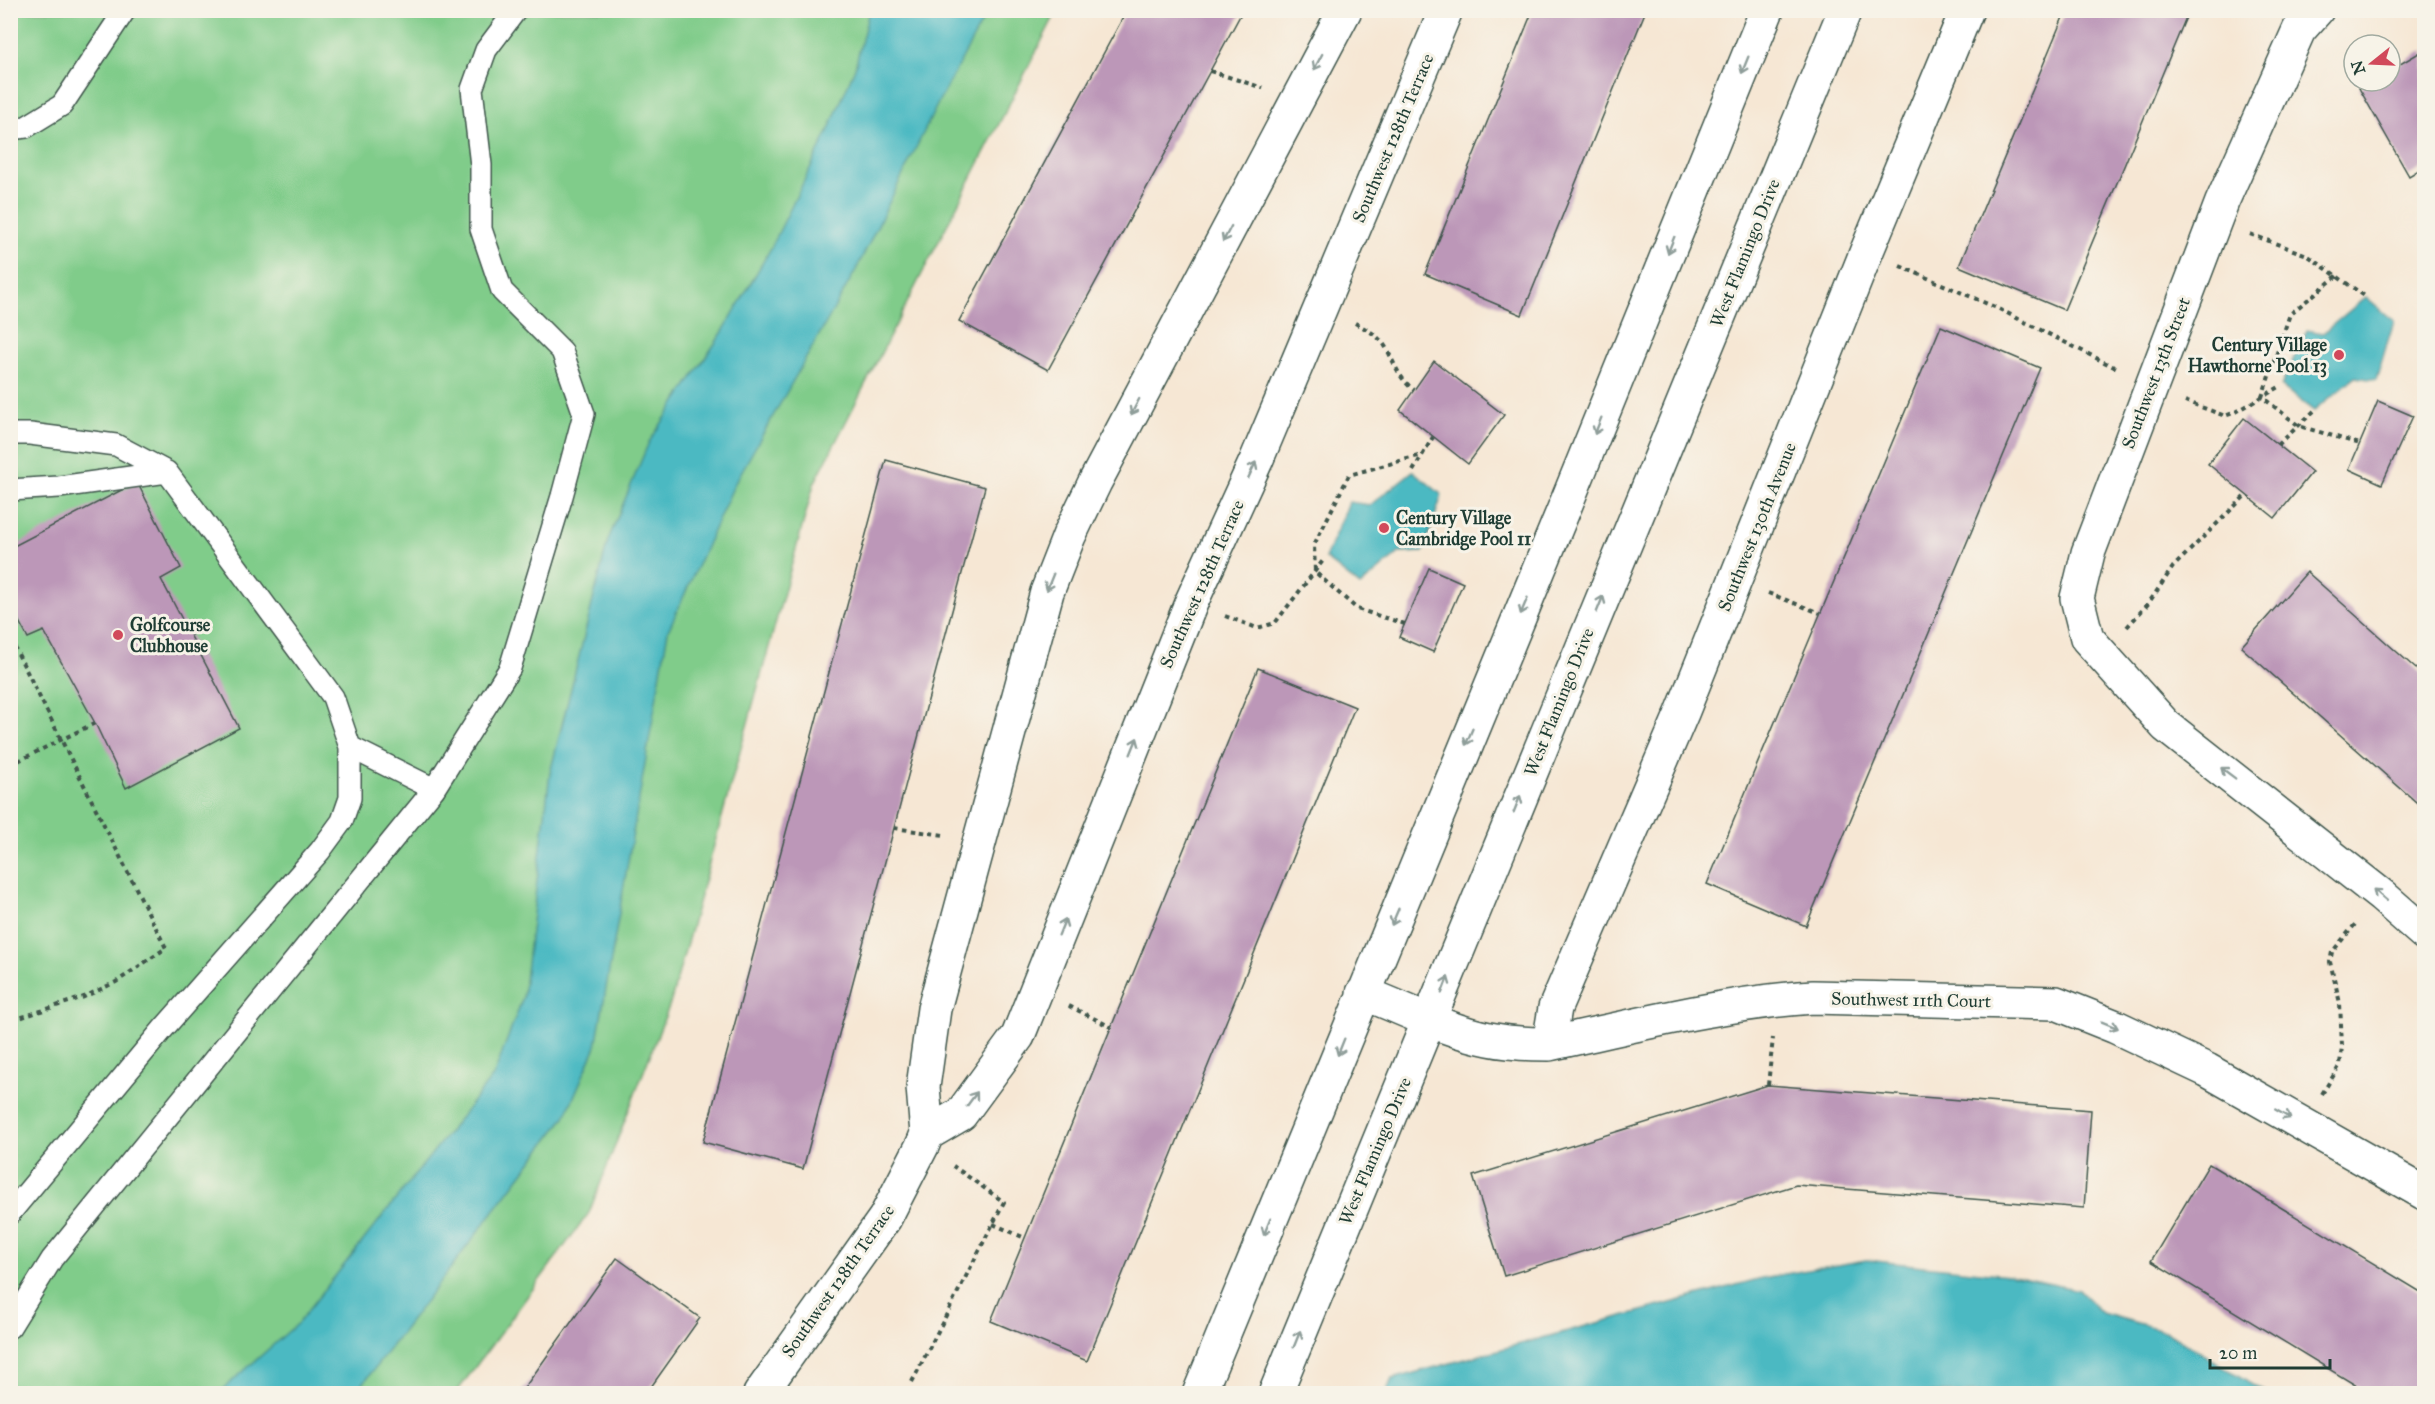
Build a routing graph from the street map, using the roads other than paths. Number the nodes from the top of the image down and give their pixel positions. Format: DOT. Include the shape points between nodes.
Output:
graph roads {
  1 [pos="125,10"];
  2 [pos="516,10"];
  3 [pos="1345,10"];
  4 [pos="1446,10"];
  5 [pos="1767,10"];
  6 [pos="1845,10"];
  7 [pos="1967,10"];
  8 [pos="2317,10"];
  9 [pos="10,129"];
  10 [pos="10,434"];
  11 [pos="167,472"];
  12 [pos="10,490"];
  13 [pos="350,747"];
  14 [pos="434,789"];
  15 [pos="2424,933"];
  16 [pos="1363,993"];
  17 [pos="1431,1020"];
  18 [pos="1549,1044"];
  19 [pos="925,1139"];
  20 [pos="2424,1193"];
  21 [pos="10,1213"];
  22 [pos="10,1328"];
  23 [pos="760,1394"];
  24 [pos="1199,1394"];
  25 [pos="1275,1394"];
  1 -- 9 [label="lane" via="62,105 26,127"];
  2 -- 14 [label="lane" via="486,50 472,89 481,165 481,229 502,291 562,351 584,414 510,668"];
  3 -- 19 [label="street, one-way" via="1095,482 1047,592 934,1009 923,1087"];
  19 -- 4 [label="street, Southwest 128th Terrace, one-way" via="962,1114 1018,1036 1191,603 1256,461"];
  5 -- 16 [label="street, one-way"];
  17 -- 6 [label="street, West Flamingo Drive, one-way" via="1497,851"];
  7 -- 18 [label="street, Southwest 130th Avenue" via="1682,713 1555,1008"];
  15 -- 8 [label="street, Southwest 13th Street, one-way" via="2166,726 2087,638 2077,598 2088,553 2216,221 2299,30"];
  10 -- 11 [label="lane" via="116,445"];
  11 -- 12 [label="lane" via="59,488"];
  11 -- 13 [label="lane" via="333,696"];
  13 -- 14 [label="lane"];
  13 -- 21 [label="lane" via="350,798 342,821"];
  14 -- 22 [label="lane" via="52,1259"];
  16 -- 17 [label="street, Southwest 11th Court"];
  16 -- 24 [label="street, one-way"];
  17 -- 18 [label="street, Southwest 11th Court" via="1490,1040"];
  25 -- 17 [label="street, West Flamingo Drive, one-way"];
  18 -- 20 [label="street, Southwest 11th Court, one-way" via="1737,1004 1813,997 2056,1003 2207,1070"];
  19 -- 23 [label="street, Southwest 128th Terrace" via="885,1218"];
}
